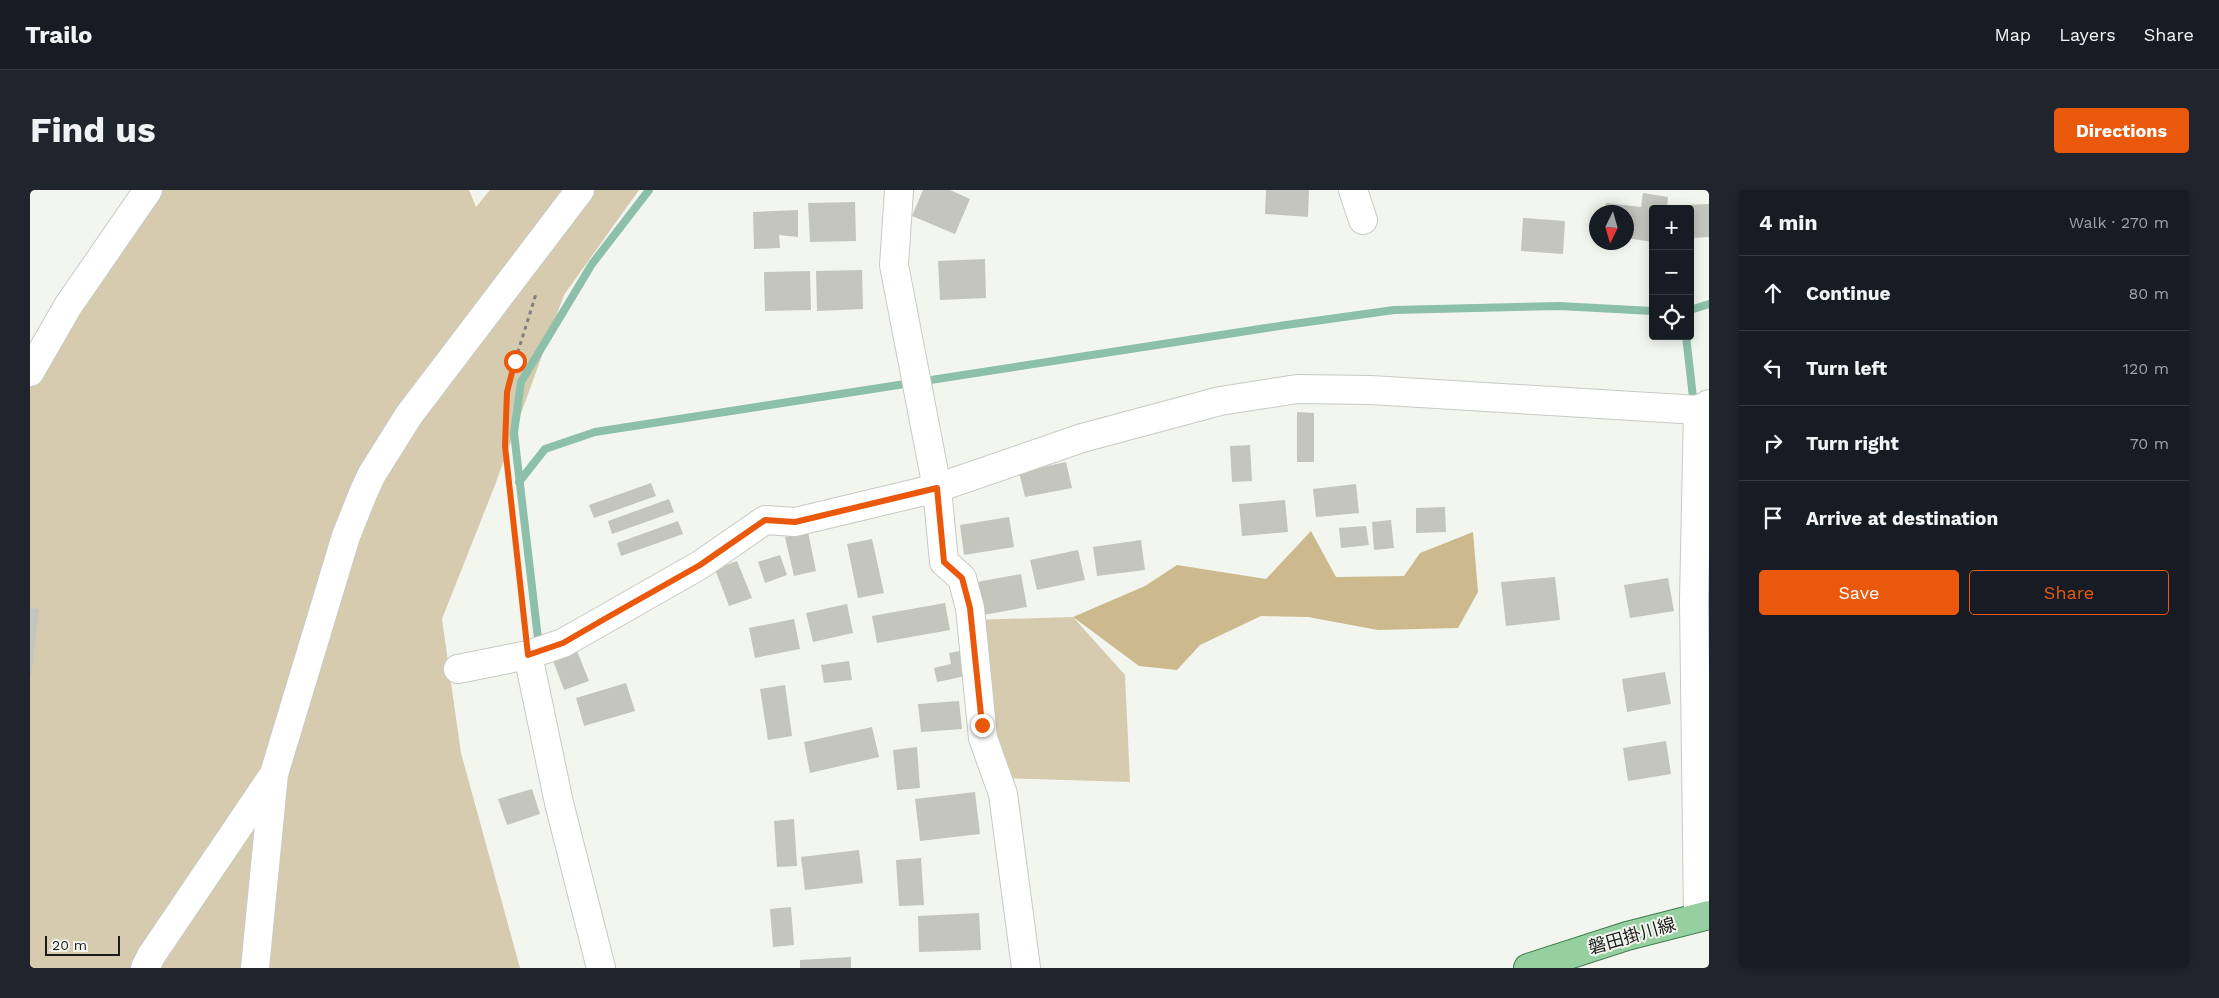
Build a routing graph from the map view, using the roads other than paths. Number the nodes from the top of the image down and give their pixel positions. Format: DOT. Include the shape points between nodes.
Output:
graph roads {
  1 [pos="148,190"];
  2 [pos="580,190"];
  3 [pos="899,190"];
  4 [pos="1353,190"];
  5 [pos="1362,220"];
  6 [pos="30,372"];
  7 [pos="1704,407"];
  8 [pos="937,488"];
  9 [pos="528,655"];
  10 [pos="458,669"];
  11 [pos="274,774"];
  12 [pos="1704,916"];
  13 [pos="145,968"];
  14 [pos="255,968"];
  15 [pos="601,968"];
  16 [pos="1026,968"];
  17 [pos="1528,968"];
  1 -- 6 [label="street" via="68,306"];
  2 -- 11 [label="street" via="410,415 372,474 346,536"];
  3 -- 8 [label="street" via="894,265"];
  4 -- 5 [label="street"];
  7 -- 8 [label="street" via="1297,389 1220,401 1082,438"];
  7 -- 12 [label="street" via="1694,600"];
  8 -- 9 [label="street" via="795,522 765,520 700,565 586,630 563,643"];
  8 -- 16 [label="street" via="944,562 962,578 970,608 983,738 1003,794"];
  9 -- 10 [label="street"];
  9 -- 15 [label="street" via="559,803"];
  11 -- 13 [label="street"];
  11 -- 14 [label="street"];
  12 -- 17 [label="main road, 磐田掛川線" via="1627,936"];
}
